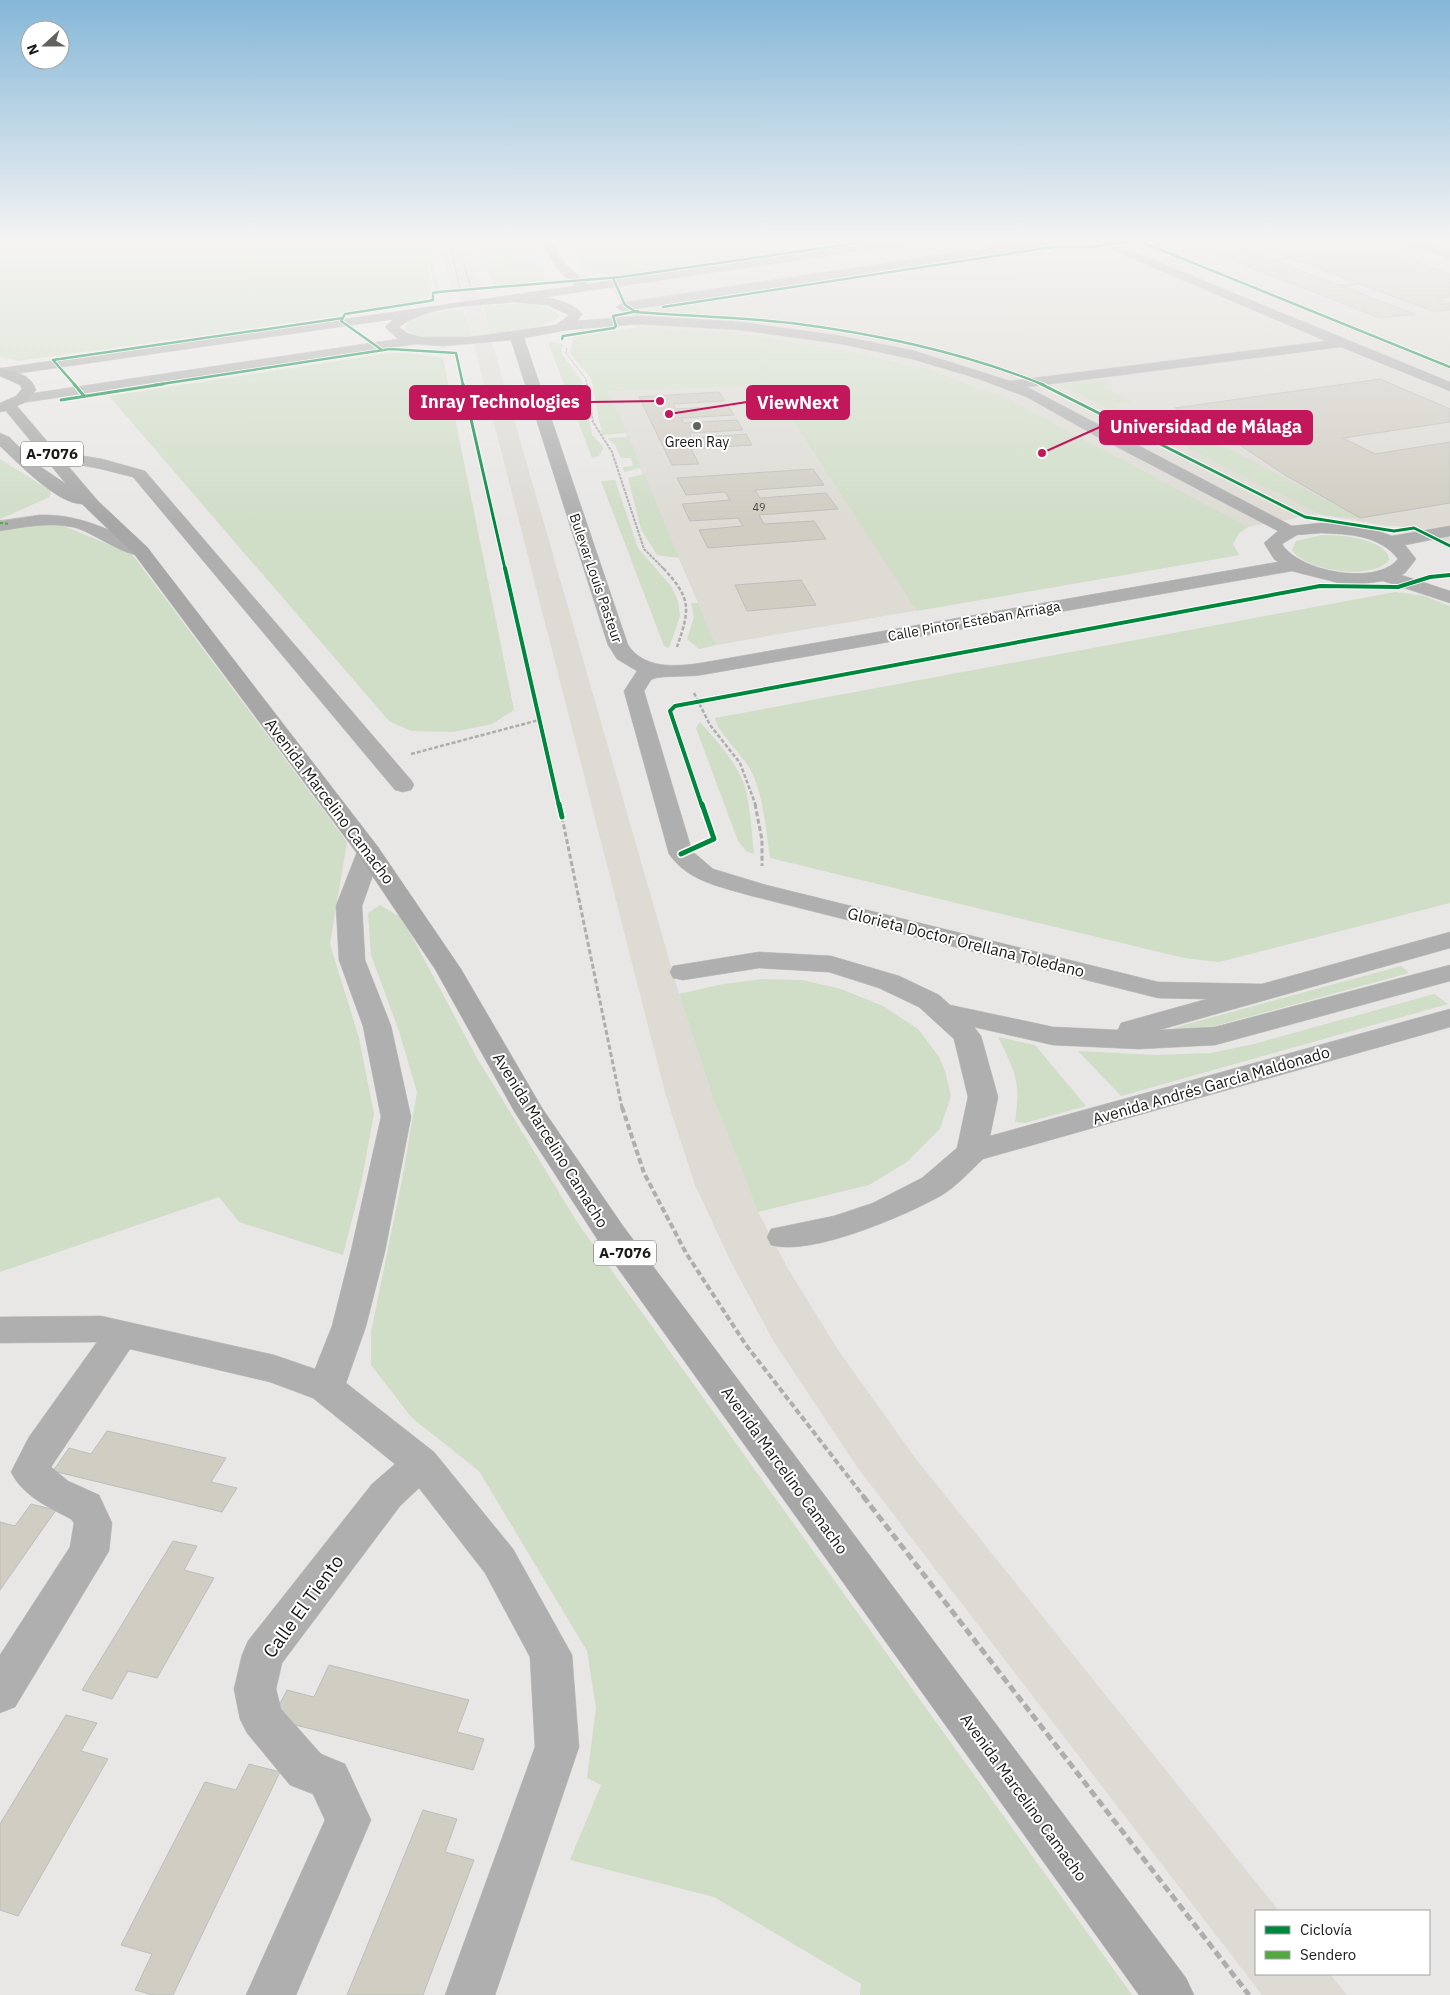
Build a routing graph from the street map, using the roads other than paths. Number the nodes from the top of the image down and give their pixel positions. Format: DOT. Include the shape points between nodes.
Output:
graph roads {
  1 [pos="262,334"];
  2 [pos="395,334"];
  3 [pos="521,334"];
  4 [pos="805,334"];
  5 [pos="1321,334"];
  6 [pos="516,335"];
  7 [pos="415,340"];
  8 [pos="1342,343"];
  9 [pos="1,372"];
  10 [pos="1009,385"];
  11 [pos="1450,387"];
  12 [pos="10,404"];
  13 [pos="0,438"];
  14 [pos="54,456"];
  15 [pos="63,490"];
  16 [pos="92,505"];
  17 [pos="5,525"];
  18 [pos="1450,531"];
  19 [pos="1288,532"];
  20 [pos="1390,542"];
  21 [pos="141,551"];
  22 [pos="1293,565"];
  23 [pos="1385,576"];
  24 [pos="1450,597"];
  25 [pos="655,670"];
  26 [pos="403,785"];
  27 [pos="370,852"];
  28 [pos="1450,940"];
  29 [pos="683,972"];
  30 [pos="1450,973"];
  31 [pos="1262,992"];
  32 [pos="941,1012"];
  33 [pos="1450,1018"];
  34 [pos="1100,1038"];
  35 [pos="972,1152"];
  36 [pos="783,1238"];
  37 [pos="0,1330"];
  38 [pos="122,1334"];
  39 [pos="326,1388"];
  40 [pos="421,1463"];
  41 [pos="0,1693"];
  42 [pos="271,1995"];
  43 [pos="470,1995"];
  44 [pos="1169,1995"];
  1 -- 9 [label="street"];
  2 -- 7 [label="street"];
  3 -- 6 [label="street"];
  4 -- 10 [label="street" via="915,355"];
  5 -- 8 [label="street"];
  6 -- 7 [label="street" via="456,342"];
  6 -- 25 [label="street, Bulevar Louis Pasteur" via="618,645 623,654"];
  7 -- 12 [label="street"];
  8 -- 10 [label="street"];
  8 -- 11 [label="street"];
  9 -- 12 [label="main road" via="18,377 27,383 29,390"];
  10 -- 19 [label="street" via="1032,394 1117,442 1284,527"];
  12 -- 14 [label="main road, Avenida Marcelino Camacho / A-7076"];
  13 -- 15 [label="main road, Avenida Marcelino Camacho / A-7076" via="25,463"];
  14 -- 16 [label="main road, Avenida Marcelino Camacho / A-7076"];
  14 -- 26 [label="street" via="138,474"];
  15 -- 16 [label="main road, Avenida Marcelino Camacho / A-7076"];
  15 -- 17 [label="street" via="53,504"];
  16 -- 21 [label="main road, Avenida Marcelino Camacho / A-7076"];
  17 -- 21 [label="street" via="63,520 82,524"];
  18 -- 20 [label="street"];
  19 -- 20 [label="street" via="1341,529"];
  19 -- 22 [label="street" via="1273,543 1274,551"];
  20 -- 23 [label="street" via="1403,551 1407,559 1405,566"];
  21 -- 27 [label="main road, Avenida Marcelino Camacho / A-7076"];
  22 -- 23 [label="street" via="1328,576"];
  22 -- 25 [label="street, Calle Pintor Esteban Arriaga" via="679,673"];
  23 -- 24 [label="street"];
  25 -- 31 [label="street, Glorieta Doctor Orellana Toledano" via="644,676 634,691 681,854 704,874 1158,990"];
  27 -- 39 [label="street" via="349,906 352,960 377,1026 396,1116 349,1326"];
  27 -- 44 [label="main road, Avenida Marcelino Camacho / A-7076" via="448,969 529,1111 611,1234"];
  28 -- 31 [label="street"];
  29 -- 32 [label="street" via="760,960 831,964 889,982 929,1001"];
  30 -- 34 [label="street" via="1215,1036 1139,1040"];
  31 -- 34 [label="street"];
  32 -- 34 [label="street" via="1052,1036"];
  32 -- 35 [label="street" via="967,1036 983,1098"];
  33 -- 35 [label="street, Avenida Andrés García Maldonado"];
  35 -- 36 [label="street" via="933,1186 884,1211 837,1227"];
  37 -- 38 [label="street" via="101,1329"];
  38 -- 39 [label="street" via="274,1369"];
  38 -- 41 [label="street" via="42,1448 30,1472 54,1492 85,1507 93,1523 89,1551"];
  39 -- 40 [label="street"];
  40 -- 42 [label="street, Calle El Tiento" via="386,1495 263,1655 255,1688 262,1719 306,1770 329,1780 348,1820"];
  40 -- 43 [label="street" via="499,1561 550,1655 557,1747"];
}
